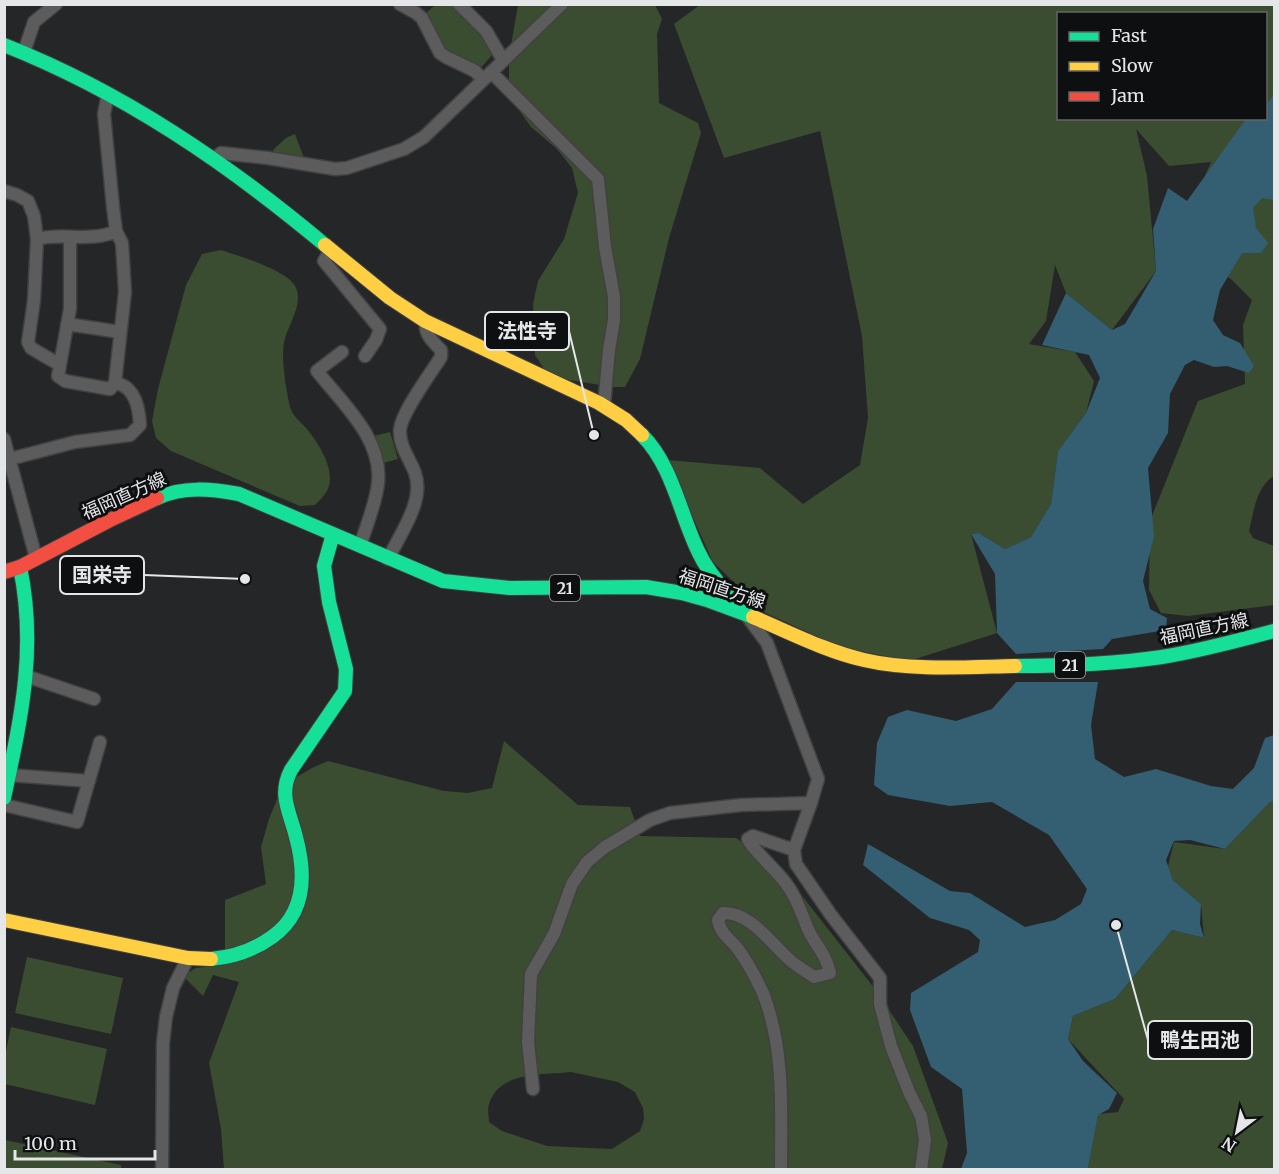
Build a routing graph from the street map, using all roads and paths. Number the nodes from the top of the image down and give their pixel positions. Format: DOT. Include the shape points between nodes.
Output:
graph roads {
  1 [pos="56,4"];
  2 [pos="400,4"];
  3 [pos="459,4"];
  4 [pos="562,4"];
  5 [pos="4,45"];
  6 [pos="24,52"];
  7 [pos="505,59"];
  8 [pos="487,76"];
  9 [pos="108,94"];
  10 [pos="214,159"];
  11 [pos="4,191"];
  12 [pos="116,231"];
  13 [pos="70,238"];
  14 [pos="37,239"];
  15 [pos="331,250"];
  16 [pos="426,322"];
  17 [pos="67,324"];
  18 [pos="120,332"];
  19 [pos="342,352"];
  20 [pos="365,356"];
  21 [pos="60,366"];
  22 [pos="115,382"];
  23 [pos="604,406"];
  24 [pos="4,439"];
  25 [pos="10,459"];
  26 [pos="333,534"];
  27 [pos="360,546"];
  28 [pos="36,558"];
  29 [pos="388,559"];
  30 [pos="20,567"];
  31 [pos="4,572"];
  32 [pos="745,612"];
  33 [pos="1275,632"];
  34 [pos="26,676"];
  35 [pos="93,699"];
  36 [pos="100,741"];
  37 [pos="10,749"];
  38 [pos="9,775"];
  39 [pos="89,781"];
  40 [pos="4,798"];
  41 [pos="812,803"];
  42 [pos="4,805"];
  43 [pos="794,850"];
  44 [pos="4,920"];
  45 [pos="188,958"];
  46 [pos="533,1089"];
  47 [pos="162,1170"];
  48 [pos="781,1170"];
  49 [pos="921,1170"];
  1 -- 6 [label="street" via="34,22"];
  2 -- 8 [label="street" via="422,18 446,57"];
  3 -- 7 [label="street" via="486,31"];
  4 -- 7 [label="street"];
  5 -- 6 [label="street"];
  6 -- 9 [label="street"];
  7 -- 8 [label="street"];
  8 -- 10 [label="street" via="424,136 404,149 347,168 221,153"];
  8 -- 23 [label="street" via="598,179 614,297"];
  9 -- 10 [label="street"];
  9 -- 12 [label="street" via="104,114"];
  10 -- 15 [label="street"];
  11 -- 14 [label="street" via="27,201"];
  12 -- 13 [label="street" via="106,236"];
  12 -- 18 [label="street" via="122,243 125,292"];
  13 -- 14 [label="street"];
  13 -- 17 [label="street"];
  14 -- 21 [label="street" via="28,342"];
  15 -- 16 [label="street"];
  15 -- 20 [label="street" via="324,261 380,329"];
  16 -- 23 [label="street"];
  16 -- 29 [label="street" via="441,357 400,429 416,474 418,494"];
  17 -- 18 [label="street"];
  17 -- 21 [label="street"];
  18 -- 22 [label="street"];
  19 -- 27 [label="street" via="317,370 362,428 378,464 378,484"];
  21 -- 22 [label="street" via="58,376 65,381 110,389"];
  22 -- 25 [label="street" via="132,392 136,400 140,425 130,435 75,442"];
  23 -- 32 [label="street" via="632,424 656,454 669,476 701,558"];
  24 -- 25 [label="street"];
  25 -- 28 [label="street"];
  26 -- 27 [label="street, 福岡直方線 / 21"];
  26 -- 28 [label="street, 福岡直方線 / 21" via="239,494 203,488 164,495"];
  26 -- 45 [label="street" via="324,566 346,669 345,691 285,782 286,806 303,865 303,890 297,911 273,937 247,951 212,960"];
  27 -- 29 [label="street, 福岡直方線 / 21"];
  28 -- 30 [label="street, 福岡直方線 / 21"];
  29 -- 32 [label="street, 福岡直方線 / 21" via="443,581 473,587 653,587"];
  30 -- 31 [label="street, 福岡直方線 / 21"];
  30 -- 34 [label="street" via="29,608"];
  32 -- 33 [label="street, 福岡直方線 / 21" via="854,657 932,667 1137,660"];
  32 -- 41 [label="street" via="767,643 818,779"];
  34 -- 35 [label="street"];
  34 -- 37 [label="street"];
  36 -- 39 [label="street"];
  37 -- 38 [label="street"];
  38 -- 39 [label="street"];
  38 -- 40 [label="street"];
  39 -- 42 [label="street" via="77,822"];
  41 -- 43 [label="street"];
  41 -- 46 [label="street" via="670,813 605,847 587,862 572,884 554,934 531,974 528,1041"];
  43 -- 48 [label="street" via="753,836 748,839 787,885 827,960 830,973 814,977 757,928 733,913 723,913 718,920 719,928 756,977 774,1031 781,1091"];
  43 -- 49 [label="street" via="796,864 880,978 880,1004 891,1046 921,1116 925,1140"];
  44 -- 45 [label="street"];
  45 -- 47 [label="street" via="173,988 166,1017"];
}
